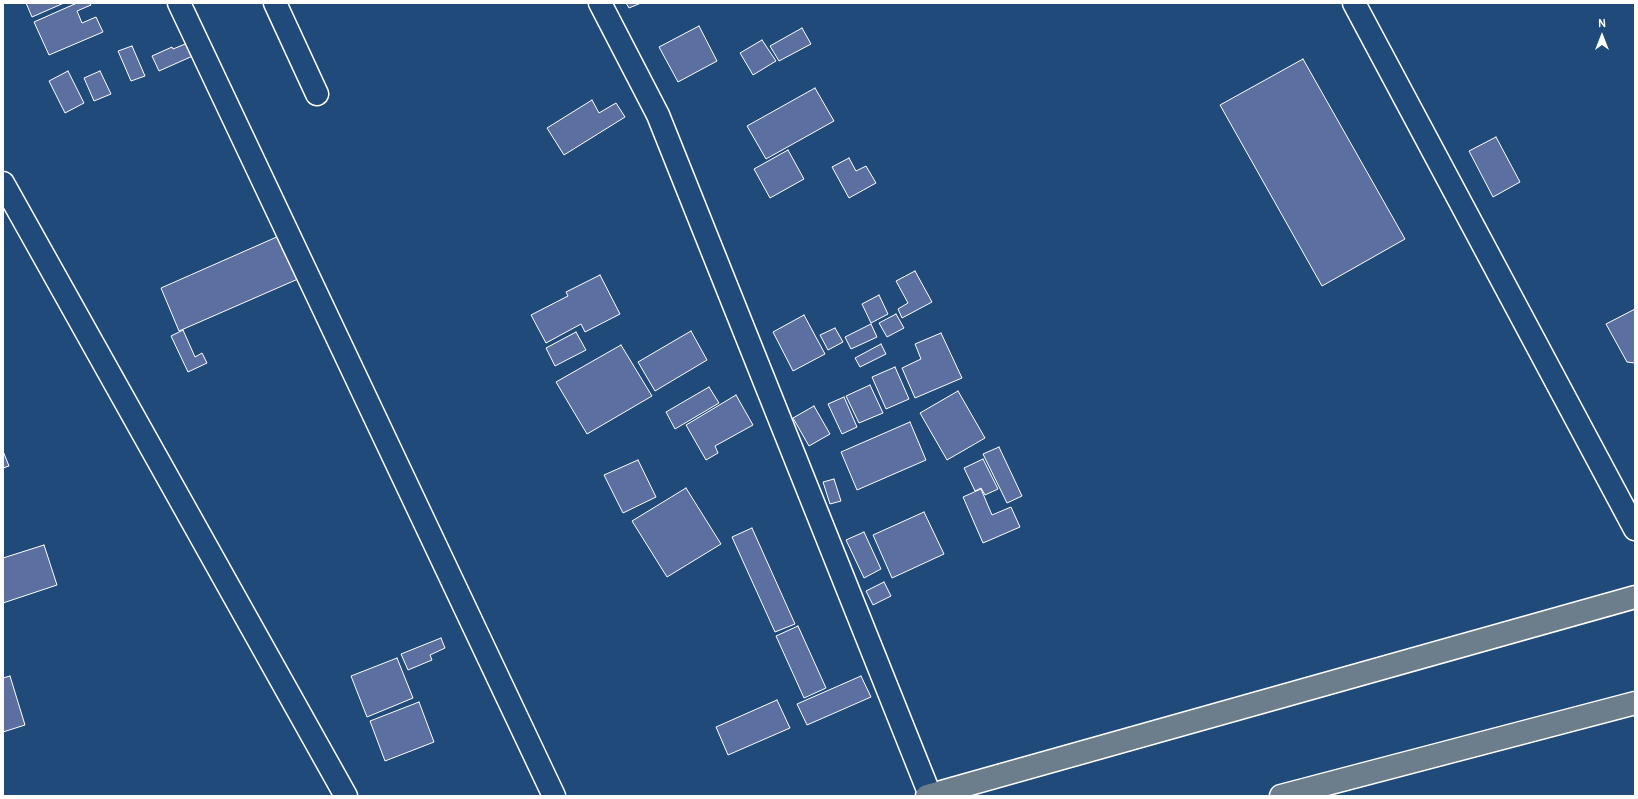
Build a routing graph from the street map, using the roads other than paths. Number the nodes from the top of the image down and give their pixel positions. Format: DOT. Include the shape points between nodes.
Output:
graph roads {
  1 [pos="180,3"];
  2 [pos="276,3"];
  3 [pos="600,3"];
  4 [pos="1354,3"];
  5 [pos="316,94"];
  6 [pos="3,183"];
  7 [pos="1635,529"];
  8 [pos="1635,597"];
  9 [pos="1635,703"];
  10 [pos="346,796"];
  11 [pos="554,796"];
  12 [pos="928,796"];
  13 [pos="1281,796"];
  1 -- 11 [label="street"];
  2 -- 5 [label="street"];
  3 -- 12 [label="street" via="658,115"];
  4 -- 7 [label="street"];
  6 -- 10 [label="street"];
  8 -- 12 [label="main road"];
  9 -- 13 [label="main road"];
}
